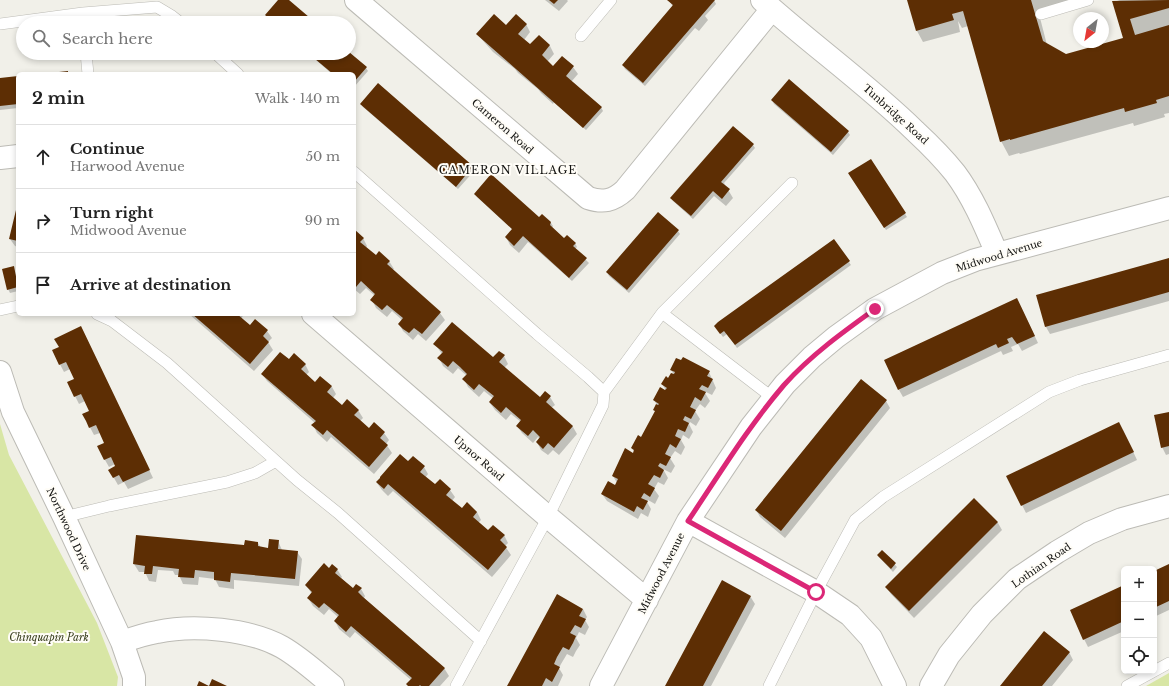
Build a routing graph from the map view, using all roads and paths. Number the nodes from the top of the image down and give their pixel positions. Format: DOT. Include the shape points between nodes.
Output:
graph roads {
  1 [pos="356,0"];
  2 [pos="611,0"];
  3 [pos="1088,0"];
  4 [pos="767,4"];
  5 [pos="1041,14"];
  6 [pos="96,16"];
  7 [pos="172,16"];
  8 [pos="16,23"];
  9 [pos="0,24"];
  10 [pos="581,36"];
  11 [pos="87,60"];
  12 [pos="223,60"];
  13 [pos="88,72"];
  14 [pos="236,72"];
  15 [pos="16,156"];
  16 [pos="0,158"];
  17 [pos="356,174"];
  18 [pos="792,183"];
  19 [pos="1169,208"];
  20 [pos="997,254"];
  21 [pos="16,306"];
  22 [pos="0,310"];
  23 [pos="662,313"];
  24 [pos="101,316"];
  25 [pos="315,316"];
  26 [pos="1169,355"];
  27 [pos="0,372"];
  28 [pos="604,392"];
  29 [pos="774,398"];
  30 [pos="276,461"];
  31 [pos="1169,506"];
  32 [pos="64,517"];
  33 [pos="548,517"];
  34 [pos="688,521"];
  35 [pos="816,592"];
  36 [pos="647,600"];
  37 [pos="481,641"];
  38 [pos="122,642"];
  39 [pos="1169,663"];
  40 [pos="134,686"];
  41 [pos="333,686"];
  42 [pos="456,686"];
  43 [pos="601,686"];
  44 [pos="769,686"];
  45 [pos="895,686"];
  46 [pos="931,686"];
  47 [pos="1127,686"];
  1 -- 4 [label="street, Cameron Road" via="588,198 596,201 616,197 625,190"];
  2 -- 10 [label="lane"];
  3 -- 5 [label="lane"];
  4 -- 20 [label="street, Tunbridge Road" via="878,97 934,149 965,187"];
  6 -- 7 [label="lane" via="157,7"];
  8 -- 9 [label="lane"];
  11 -- 13 [label="lane"];
  12 -- 14 [label="lane"];
  15 -- 16 [label="street"];
  17 -- 28 [label="lane"];
  18 -- 23 [label="lane"];
  19 -- 20 [label="street, Midwood Avenue"];
  20 -- 29 [label="street, Midwood Avenue" via="942,273 875,309 812,357"];
  21 -- 22 [label="lane"];
  23 -- 28 [label="lane"];
  23 -- 29 [label="lane"];
  24 -- 30 [label="lane" via="112,321 167,363"];
  25 -- 33 [label="street, Upnor Road"];
  26 -- 35 [label="lane" via="1080,380 1049,392 883,497 855,520"];
  27 -- 32 [label="street, Northwood Drive" via="13,412"];
  28 -- 33 [label="lane" via="604,405"];
  29 -- 34 [label="street, Midwood Avenue" via="751,427"];
  30 -- 32 [label="lane" via="255,473 227,482"];
  30 -- 37 [label="lane"];
  31 -- 46 [label="street, Lothian Road" via="1122,519 1088,533 1018,579 982,614 954,650"];
  32 -- 38 [label="street, Northwood Drive"];
  33 -- 36 [label="street, Upnor Road"];
  33 -- 37 [label="lane"];
  34 -- 35 [label="street"];
  34 -- 36 [label="street, Midwood Avenue"];
  35 -- 44 [label="lane"];
  35 -- 45 [label="street" via="850,615 871,638"];
  36 -- 43 [label="street, Midwood Avenue"];
  37 -- 42 [label="lane"];
  38 -- 40 [label="street, Northwood Drive" via="134,677"];
  38 -- 41 [label="street" via="158,632 191,628 230,631 257,637 282,647"];
  39 -- 47 [label="lane"];
}
